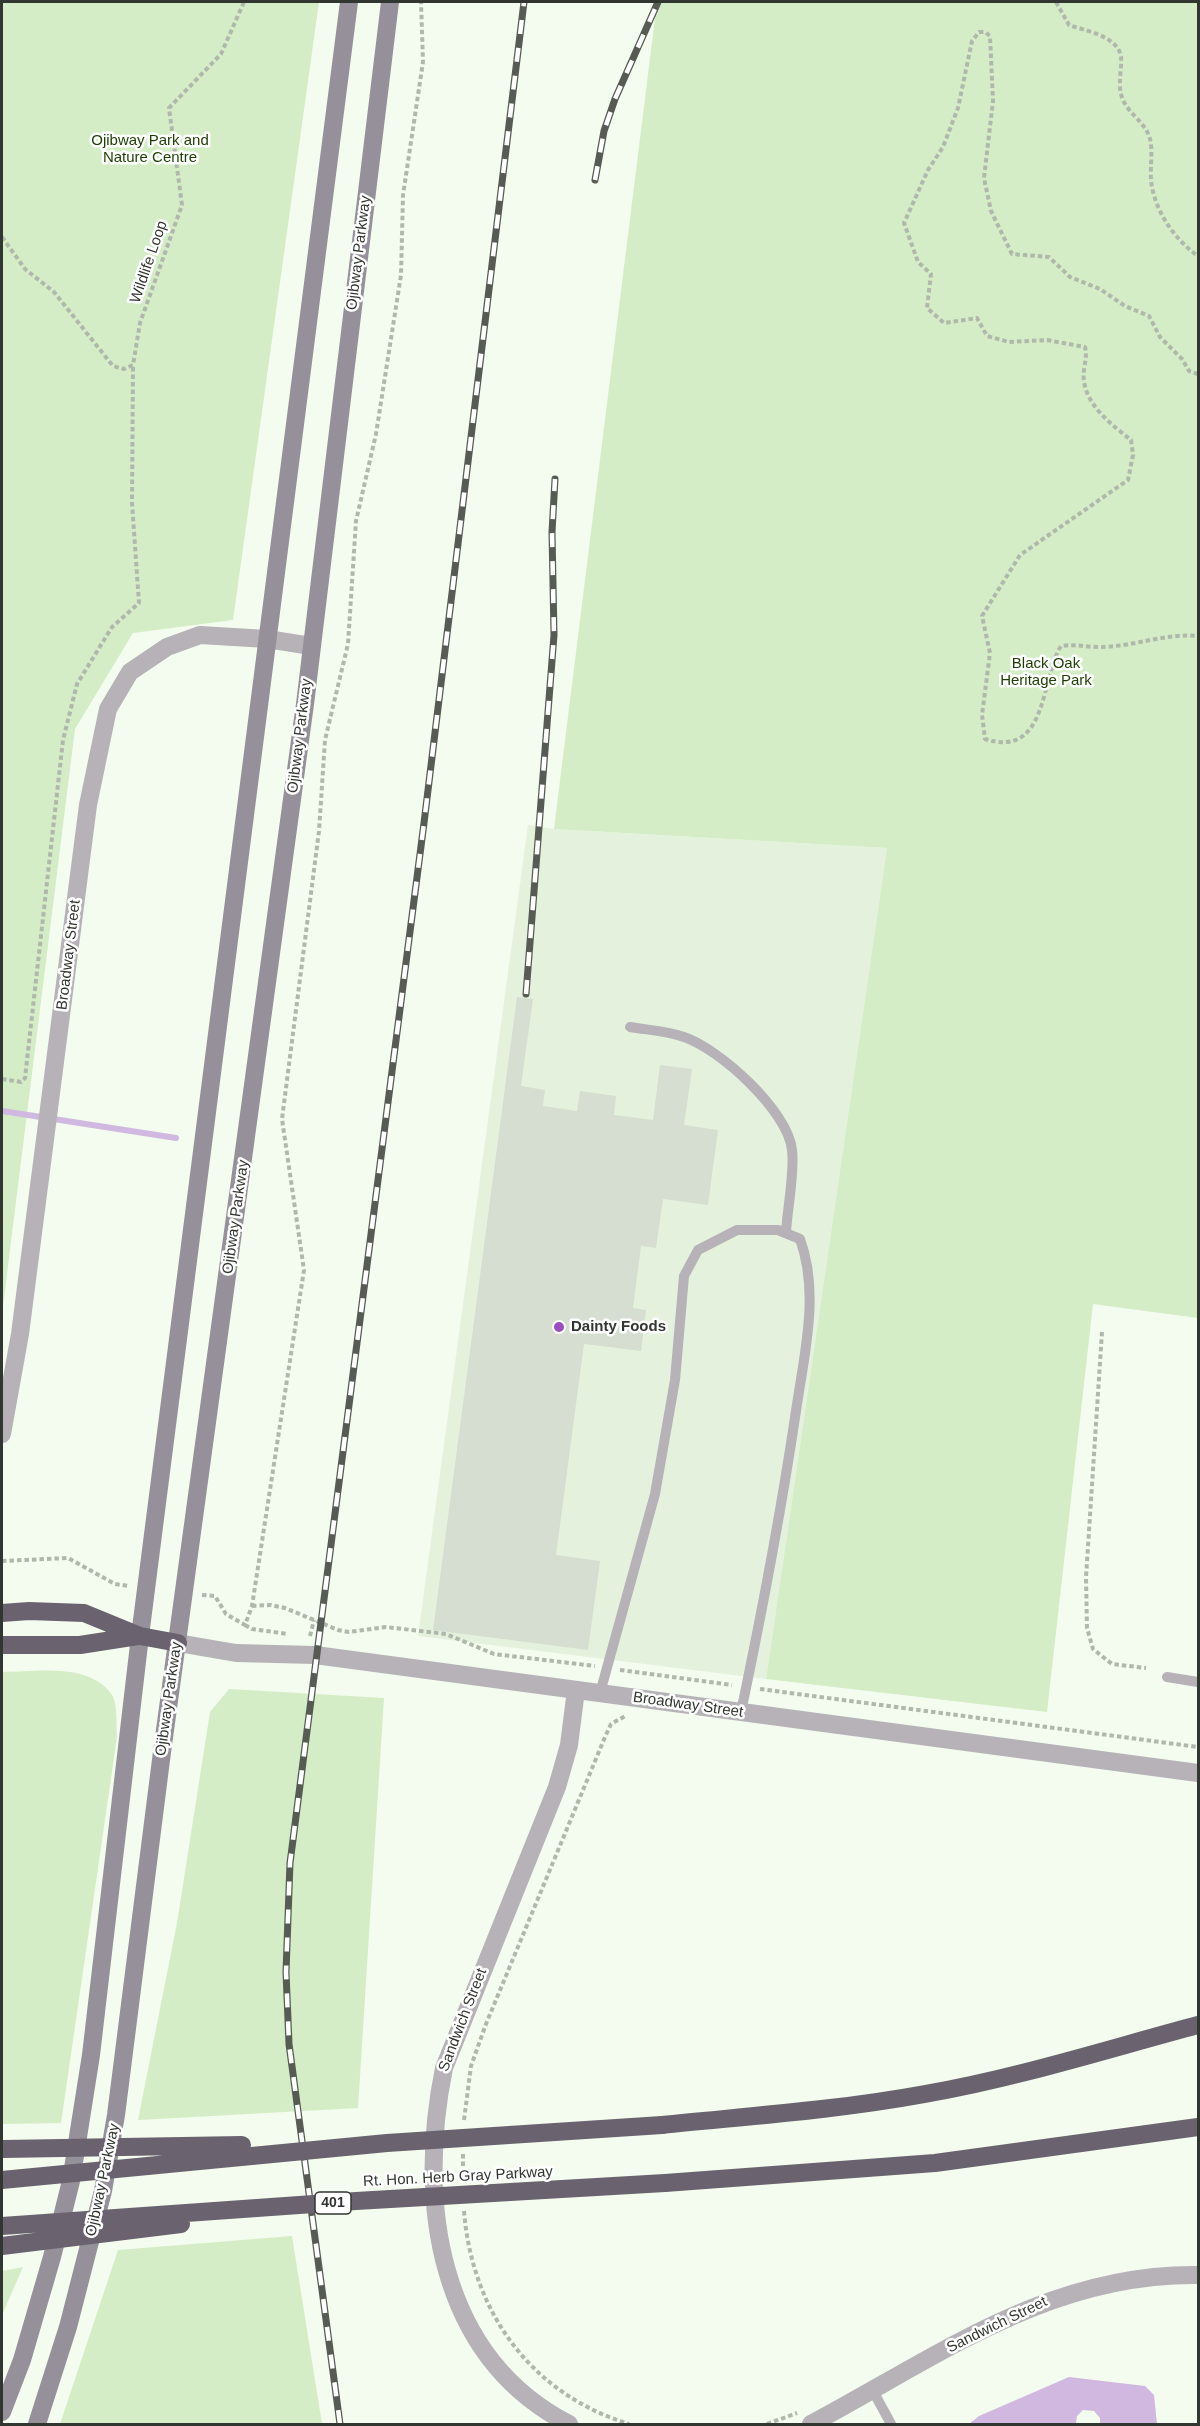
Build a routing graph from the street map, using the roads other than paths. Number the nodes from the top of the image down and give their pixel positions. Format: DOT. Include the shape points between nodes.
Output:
graph roads {
  1 [pos="348,2"];
  2 [pos="390,2"];
  3 [pos="267,639"];
  4 [pos="311,646"];
  5 [pos="630,1027"];
  6 [pos="786,1233"];
  7 [pos="2,1434"];
  8 [pos="2,1613"];
  9 [pos="140,1636"];
  10 [pos="177,1643"];
  11 [pos="2,1645"];
  12 [pos="1167,1677"];
  13 [pos="1198,1682"];
  14 [pos="576,1690"];
  15 [pos="600,1693"];
  16 [pos="741,1712"];
  17 [pos="1198,1773"];
  18 [pos="1198,2025"];
  19 [pos="1198,2127"];
  20 [pos="387,2143"];
  21 [pos="2,2149"];
  22 [pos="2,2180"];
  23 [pos="356,2201"];
  24 [pos="2,2226"];
  25 [pos="2,2246"];
  26 [pos="1198,2276"];
  27 [pos="873,2391"];
  28 [pos="2,2412"];
  29 [pos="37,2424"];
  30 [pos="569,2424"];
  31 [pos="811,2424"];
  32 [pos="891,2424"];
  1 -- 3 [label="main road, Ojibway Parkway"];
  2 -- 4 [label="main road, Ojibway Parkway"];
  3 -- 4 [label="street, Broadway Street"];
  3 -- 7 [label="street, Broadway Street" via="200,635 167,647 130,672 108,709 88,805 20,1334"];
  3 -- 9 [label="main road, Ojibway Parkway"];
  4 -- 10 [label="main road, Ojibway Parkway"];
  5 -- 6 [label="lane" via="685,1037 722,1059 749,1081 778,1117 792,1149"];
  6 -- 15 [label="lane" via="737,1230 698,1250 684,1276 675,1380 655,1494"];
  6 -- 16 [label="lane" via="800,1239 808,1262 809,1320 779,1531"];
  8 -- 9 [label="highway" via="84,1612"];
  9 -- 10 [label="highway"];
  9 -- 11 [label="highway" via="80,1645"];
  9 -- 28 [label="main road, Ojibway Parkway" via="91,2055 71,2181 22,2360"];
  10 -- 14 [label="street, Broadway Street" via="236,1653 315,1655"];
  10 -- 29 [label="main road, Ojibway Parkway" via="105,2180 68,2327"];
  12 -- 13 [label="lane"];
  14 -- 15 [label="street, Broadway Street"];
  14 -- 30 [label="street, Sandwich Street" via="569,1745 557,1787 444,2068 437,2102 433,2168 440,2243 464,2317 492,2363 537,2406"];
  15 -- 16 [label="street, Broadway Street"];
  16 -- 17 [label="street, Broadway Street"];
  18 -- 20 [label="highway, bridge" via="995,2080 849,2106 662,2125"];
  19 -- 23 [label="highway, Rt. Hon. Herb Gray Parkway / 401, bridge" via="935,2163"];
  20 -- 21 [label="highway, bridge"];
  20 -- 22 [label="highway, bridge"];
  23 -- 24 [label="highway, Rt. Hon. Herb Gray Parkway / 401, bridge"];
  23 -- 25 [label="highway, bridge"];
  26 -- 27 [label="street, Sandwich Street" via="1132,2279 1054,2298 980,2330"];
  27 -- 31 [label="street, Sandwich Street"];
  27 -- 32 [label="lane"];
}
